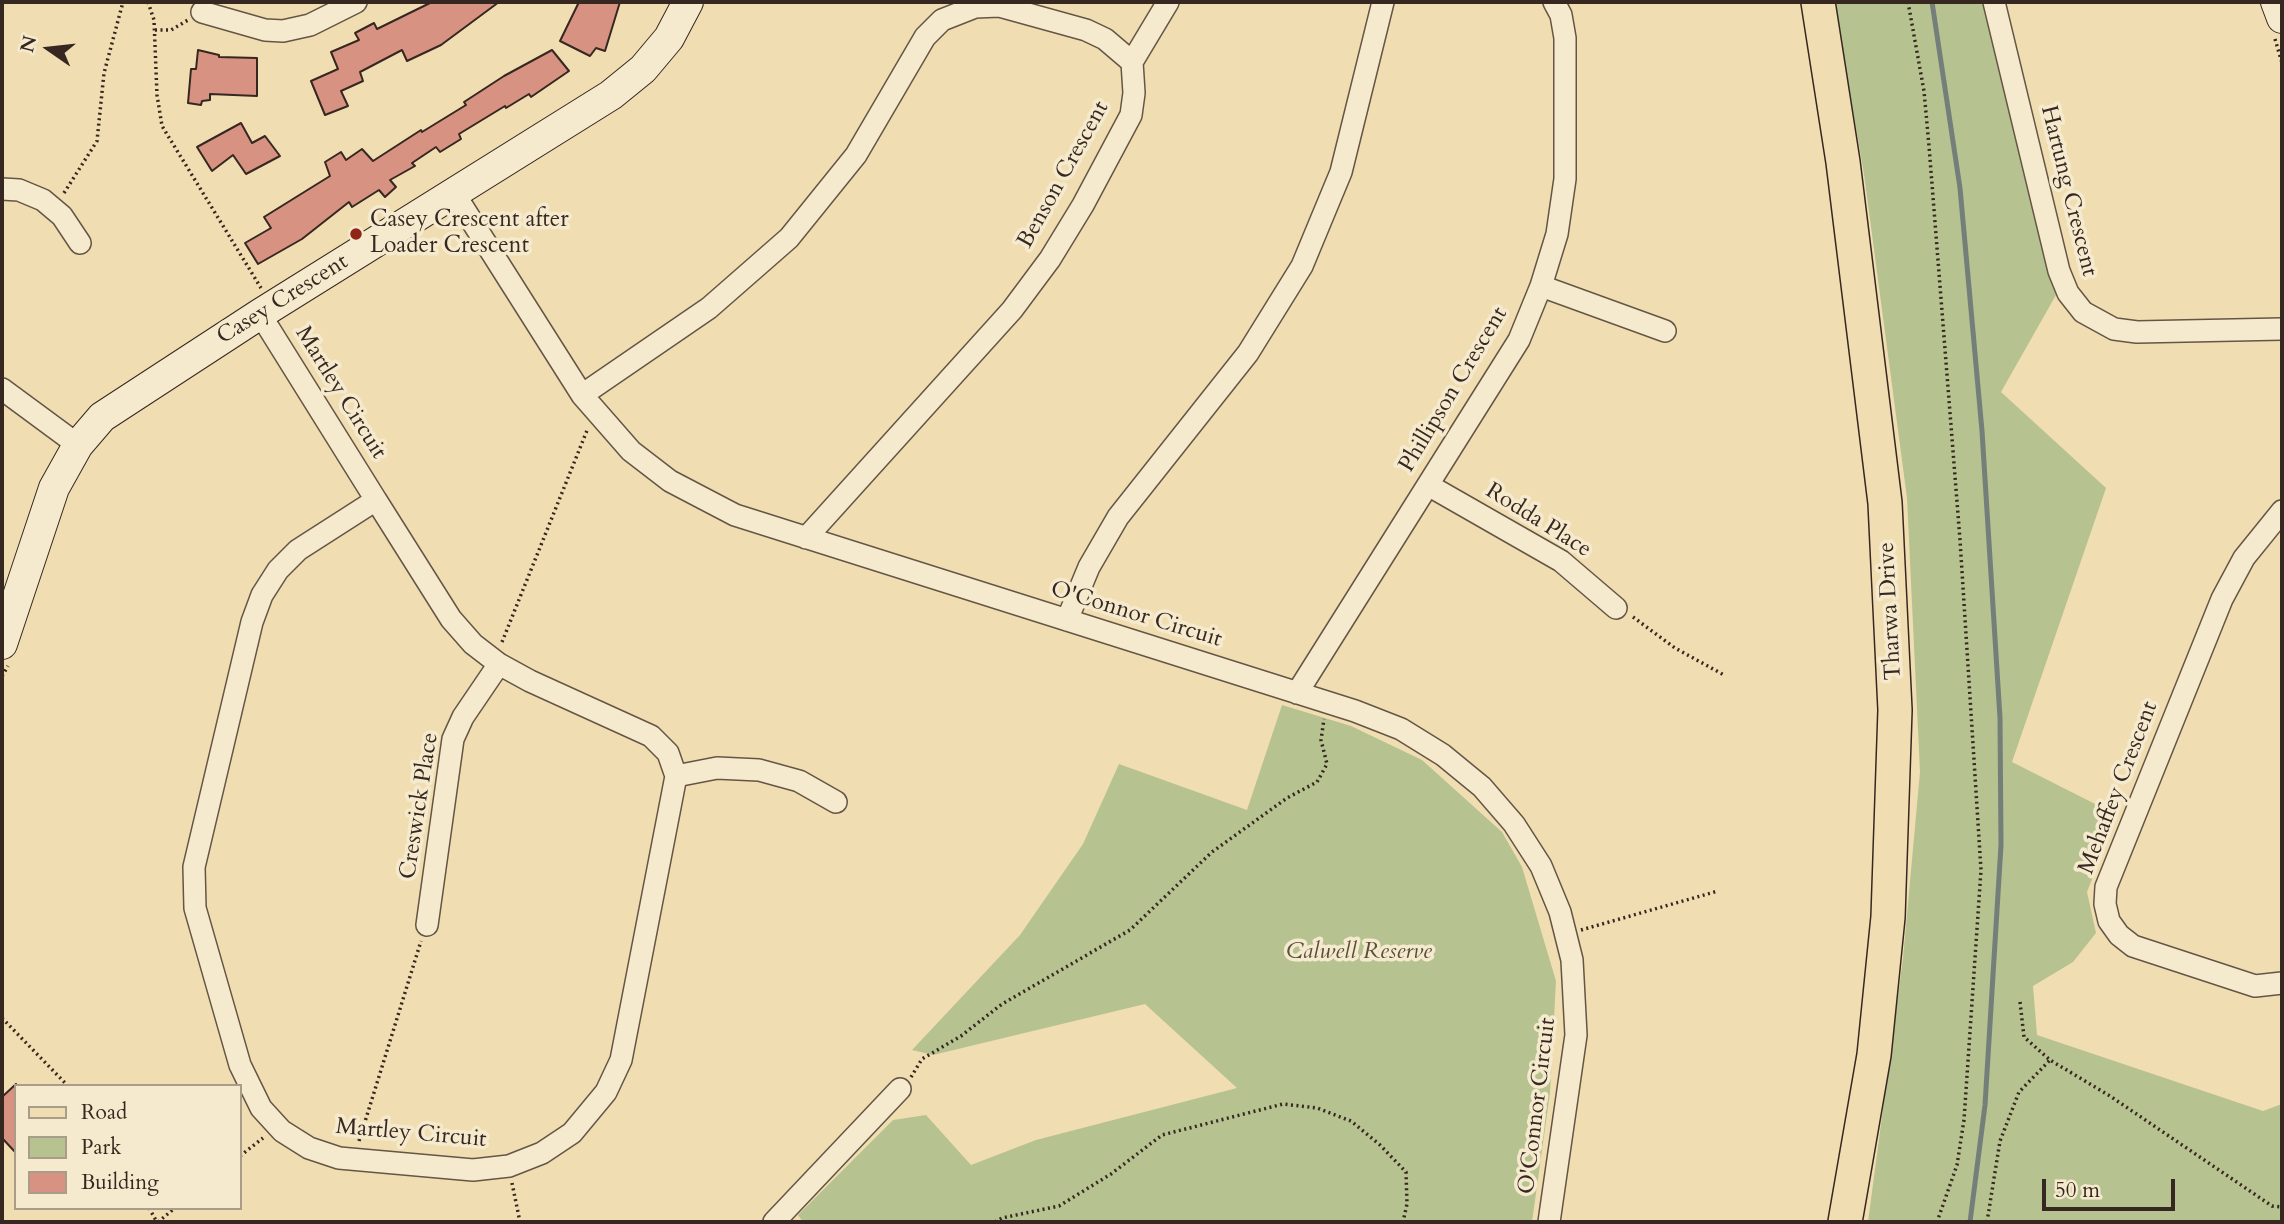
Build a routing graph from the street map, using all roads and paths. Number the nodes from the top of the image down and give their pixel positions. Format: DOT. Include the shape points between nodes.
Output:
graph roads {
  1 [pos="123,2"];
  2 [pos="148,2"];
  3 [pos="356,2"];
  4 [pos="688,2"];
  5 [pos="1168,2"];
  6 [pos="1383,2"];
  7 [pos="1554,2"];
  8 [pos="1818,2"];
  9 [pos="1908,2"];
  10 [pos="1994,2"];
  11 [pos="2276,2"];
  12 [pos="964,6"];
  13 [pos="202,12"];
  14 [pos="2282,18"];
  15 [pos="155,30"];
  16 [pos="1132,62"];
  17 [pos="2,189"];
  18 [pos="454,193"];
  19 [pos="55,211"];
  20 [pos="80,243"];
  21 [pos="1541,286"];
  22 [pos="262,305"];
  23 [pos="2282,329"];
  24 [pos="1665,331"];
  25 [pos="2,388"];
  26 [pos="582,395"];
  27 [pos="597,433"];
  28 [pos="78,445"];
  29 [pos="1428,485"];
  30 [pos="376,500"];
  31 [pos="2282,511"];
  32 [pos="806,538"];
  33 [pos="1616,608"];
  34 [pos="1067,620"];
  35 [pos="6,652"];
  36 [pos="495,661"];
  37 [pos="1724,675"];
  38 [pos="2,676"];
  39 [pos="1297,693"];
  40 [pos="1325,714"];
  41 [pos="1336,718"];
  42 [pos="1322,724"];
  43 [pos="676,776"];
  44 [pos="836,802"];
  45 [pos="1718,891"];
  46 [pos="427,925"];
  47 [pos="1593,926"];
  48 [pos="2282,983"];
  49 [pos="2020,1002"];
  50 [pos="2,1018"];
  51 [pos="2050,1060"];
  52 [pos="66,1084"];
  53 [pos="900,1089"];
  54 [pos="361,1134"];
  55 [pos="262,1139"];
  56 [pos="242,1154"];
  57 [pos="509,1166"];
  58 [pos="2282,1208"];
  59 [pos="172,1210"];
  60 [pos="157,1222"];
  61 [pos="520,1222"];
  62 [pos="774,1222"];
  63 [pos="995,1222"];
  64 [pos="1403,1222"];
  65 [pos="1549,1222"];
  66 [pos="1845,1222"];
  67 [pos="1937,1222"];
  68 [pos="1987,1222"];
  1 -- 19 [label="path" via="104,73 97,141"];
  2 -- 15 [label="path"];
  3 -- 13 [label="street" via="297,30 265,30"];
  4 -- 18 [label="street, Casey Crescent" via="669,38 643,69 611,95"];
  5 -- 16 [label="street"];
  6 -- 34 [label="street" via="1341,172 1302,266 1248,353 1118,517 1089,567"];
  7 -- 21 [label="street, Phillipson Crescent" via="1565,38 1565,179 1557,234"];
  8 -- 66 [label="main road, Tharwa Drive" via="1857,264 1885,503 1895,710 1888,917 1872,1069"];
  9 -- 67 [label="path" via="1923,80 1929,146 1981,870 1964,1120 1957,1164"];
  10 -- 23 [label="street, Hartung Crescent" via="2059,271 2083,312 2114,329 2137,332"];
  11 -- 14 [label="street"];
  12 -- 16 [label="street" via="999,6 1086,30"];
  12 -- 26 [label="street" via="925,37 856,155 789,238 709,308"];
  13 -- 15 [label="path" via="171,30"];
  15 -- 22 [label="path" via="162,126 255,274"];
  16 -- 32 [label="street, Benson Crescent" via="1131,115 1050,259 991,334"];
  17 -- 19 [label="street" via="19,190"];
  18 -- 22 [label="street, Casey Crescent"];
  18 -- 26 [label="street, O'Connor Circuit"];
  19 -- 20 [label="street"];
  21 -- 24 [label="street"];
  21 -- 29 [label="street, Phillipson Crescent" via="1519,340"];
  22 -- 28 [label="street, Casey Crescent" via="117,405"];
  22 -- 30 [label="street, Martley Circuit"];
  25 -- 28 [label="street"];
  26 -- 32 [label="street, O'Connor Circuit" via="631,451 670,481 735,515"];
  27 -- 36 [label="path" via="590,425"];
  28 -- 35 [label="street, Casey Crescent" via="54,488"];
  29 -- 33 [label="street, Rodda Place" via="1561,561"];
  29 -- 39 [label="street, Phillipson Crescent"];
  30 -- 36 [label="street, Martley Circuit" via="452,619"];
  30 -- 57 [label="street, Martley Circuit" via="299,550 278,570 262,595 194,867 195,908 245,1080 282,1131 309,1148 339,1158 473,1170"];
  31 -- 48 [label="street, Mehaffey Crescent" via="2244,558 2222,599 2106,887 2105,904 2109,921 2133,946 2255,986"];
  32 -- 34 [label="street, O'Connor Circuit"];
  33 -- 37 [label="path"];
  34 -- 39 [label="street, O'Connor Circuit"];
  35 -- 38 [label="path"];
  36 -- 43 [label="street, Martley Circuit" via="651,736 668,753"];
  36 -- 46 [label="street, Creswick Place" via="453,740"];
  39 -- 65 [label="street, O'Connor Circuit" via="1401,729 1443,755 1482,787 1541,866 1569,948 1577,1010"];
  40 -- 41 [label="path"];
  42 -- 53 [label="path" via="1327,764 1317,782 1212,852 1130,930 1002,1004 922,1059"];
  43 -- 44 [label="street" via="717,768 759,770 799,781"];
  43 -- 57 [label="street, Martley Circuit" via="621,1060 606,1092 572,1133 542,1153"];
  45 -- 47 [label="path"];
  46 -- 54 [label="path"];
  49 -- 51 [label="path" via="2024,1037"];
  50 -- 52 [label="path"];
  51 -- 58 [label="path" via="2272,1206"];
  51 -- 68 [label="path" via="2019,1092 2000,1141"];
  53 -- 62 [label="street"];
  55 -- 56 [label="path"];
  57 -- 61 [label="path"];
  59 -- 60 [label="path"];
  63 -- 64 [label="path" via="1059,1206 1162,1135 1283,1104 1317,1108 1350,1121 1380,1145 1406,1172"];
}
